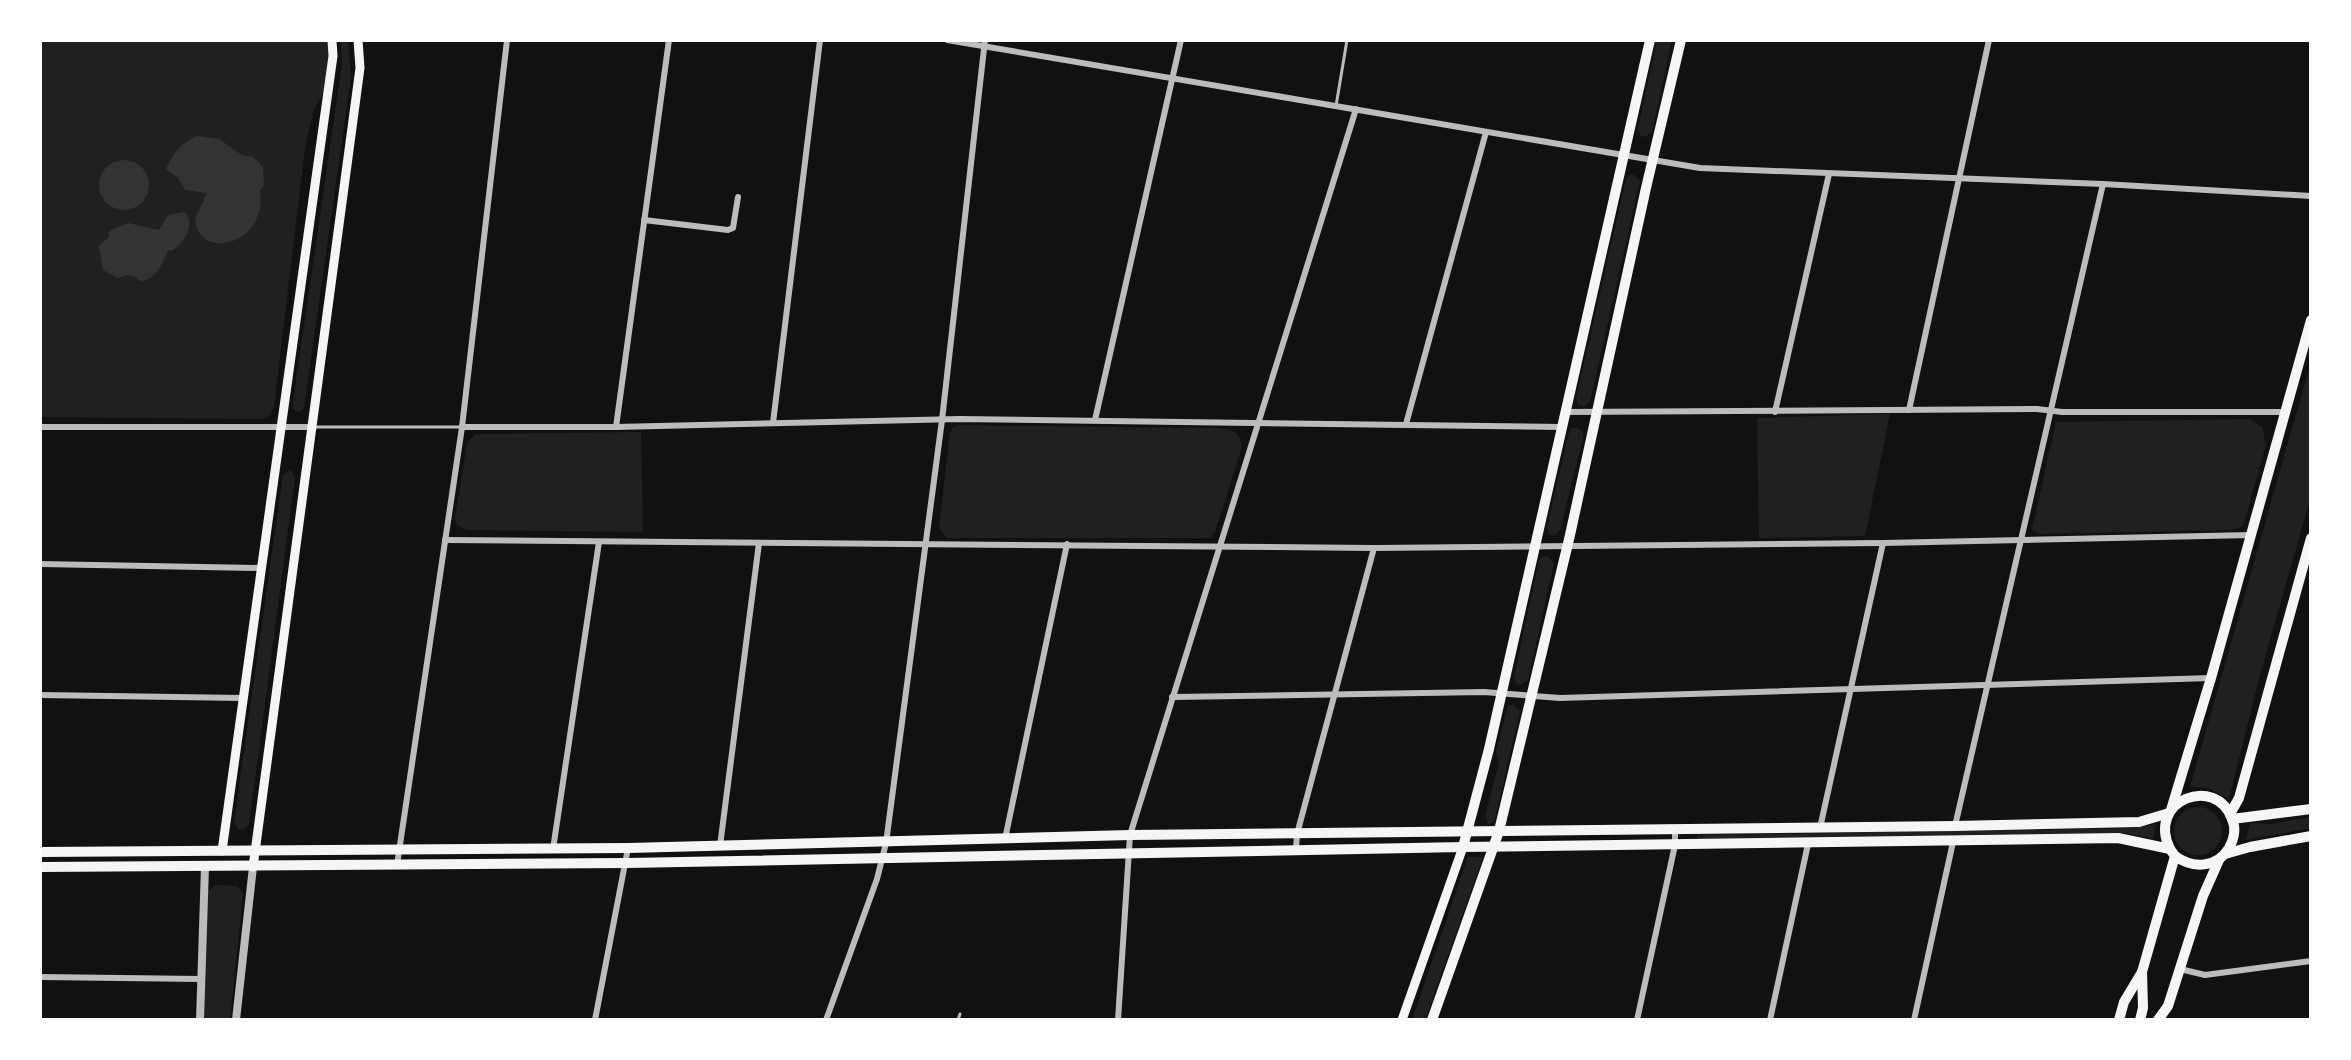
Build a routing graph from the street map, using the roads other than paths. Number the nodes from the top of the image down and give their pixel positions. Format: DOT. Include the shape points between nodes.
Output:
graph roads {
  1 [pos="332,40"];
  2 [pos="360,40"];
  3 [pos="507,40"];
  4 [pos="669,40"];
  5 [pos="820,40"];
  6 [pos="947,40"];
  7 [pos="1181,40"];
  8 [pos="1347,40"];
  9 [pos="1650,40"];
  10 [pos="1681,40"];
  11 [pos="1989,40"];
  12 [pos="984,43"];
  13 [pos="1172,80"];
  14 [pos="1336,106"];
  15 [pos="1356,109"];
  16 [pos="1486,132"];
  17 [pos="1625,155"];
  18 [pos="1652,161"];
  19 [pos="1829,174"];
  20 [pos="1961,178"];
  21 [pos="2103,184"];
  22 [pos="2311,196"];
  23 [pos="738,197"];
  24 [pos="644,220"];
  25 [pos="2311,320"];
  26 [pos="1909,410"];
  27 [pos="2050,411"];
  28 [pos="1564,412"];
  29 [pos="1596,412"];
  30 [pos="1775,412"];
  31 [pos="2285,412"];
  32 [pos="942,420"];
  33 [pos="1095,420"];
  34 [pos="773,423"];
  35 [pos="1257,424"];
  36 [pos="1406,424"];
  37 [pos="40,427"];
  38 [pos="280,427"];
  39 [pos="311,427"];
  40 [pos="462,427"];
  41 [pos="616,427"];
  42 [pos="1561,427"];
  43 [pos="2251,535"];
  44 [pos="2311,538"];
  45 [pos="445,540"];
  46 [pos="2022,540"];
  47 [pos="599,542"];
  48 [pos="759,543"];
  49 [pos="1883,543"];
  50 [pos="925,544"];
  51 [pos="1067,544"];
  52 [pos="1535,547"];
  53 [pos="1566,547"];
  54 [pos="1218,548"];
  55 [pos="1374,548"];
  56 [pos="40,564"];
  57 [pos="261,568"];
  58 [pos="2211,678"];
  59 [pos="1988,684"];
  60 [pos="1851,688"];
  61 [pos="1336,693"];
  62 [pos="1500,694"];
  63 [pos="40,695"];
  64 [pos="1531,696"];
  65 [pos="1172,697"];
  66 [pos="243,698"];
  67 [pos="2311,809"];
  68 [pos="2170,811"];
  69 [pos="2231,816"];
  70 [pos="1955,826"];
  71 [pos="1820,828"];
  72 [pos="1675,829"];
  73 [pos="1468,831"];
  74 [pos="1499,831"];
  75 [pos="1297,834"];
  76 [pos="1130,835"];
  77 [pos="2311,836"];
  78 [pos="1005,840"];
  79 [pos="1953,842"];
  80 [pos="886,843"];
  81 [pos="1808,844"];
  82 [pos="1675,845"];
  83 [pos="720,846"];
  84 [pos="1463,847"];
  85 [pos="1494,847"];
  86 [pos="628,848"];
  87 [pos="553,849"];
  88 [pos="1296,849"];
  89 [pos="255,850"];
  90 [pos="399,850"];
  91 [pos="207,851"];
  92 [pos="222,851"];
  93 [pos="40,852"];
  94 [pos="1127,852"];
  95 [pos="2172,853"];
  96 [pos="2222,856"];
  97 [pos="883,858"];
  98 [pos="627,863"];
  99 [pos="396,866"];
  100 [pos="40,867"];
  101 [pos="205,867"];
  102 [pos="253,867"];
  103 [pos="2311,961"];
  104 [pos="2180,969"];
  105 [pos="2142,972"];
  106 [pos="40,977"];
  107 [pos="201,979"];
  108 [pos="2168,1006"];
  109 [pos="960,1014"];
  110 [pos="200,1020"];
  111 [pos="236,1020"];
  112 [pos="595,1020"];
  113 [pos="826,1020"];
  114 [pos="958,1020"];
  115 [pos="1118,1020"];
  116 [pos="1402,1020"];
  117 [pos="1432,1020"];
  118 [pos="1637,1020"];
  119 [pos="1770,1020"];
  120 [pos="1914,1020"];
  121 [pos="2119,1020"];
  122 [pos="2140,1020"];
  123 [pos="2158,1020"];
  124 [pos="2169,1020"];
  1 -- 38 [label="main road"];
  2 -- 39 [label="main road"];
  3 -- 40 [label="street"];
  4 -- 24 [label="street"];
  5 -- 34 [label="street"];
  6 -- 12 [label="street"];
  7 -- 13 [label="street"];
  8 -- 14 [label="lane"];
  9 -- 17 [label="main road"];
  10 -- 18 [label="main road"];
  11 -- 20 [label="street"];
  12 -- 13 [label="street"];
  12 -- 32 [label="street"];
  13 -- 14 [label="street"];
  13 -- 33 [label="street"];
  14 -- 15 [label="street"];
  15 -- 16 [label="street"];
  15 -- 35 [label="street"];
  16 -- 17 [label="street"];
  16 -- 36 [label="street"];
  17 -- 18 [label="street"];
  17 -- 28 [label="main road"];
  18 -- 19 [label="street"];
  18 -- 29 [label="main road"];
  19 -- 20 [label="street"];
  19 -- 30 [label="street"];
  20 -- 21 [label="street"];
  20 -- 26 [label="street"];
  21 -- 22 [label="street"];
  21 -- 27 [label="street"];
  23 -- 24 [label="street" via="735,223 728,230"];
  24 -- 41 [label="street"];
  25 -- 31 [label="main road"];
  26 -- 27 [label="street"];
  26 -- 30 [label="street"];
  27 -- 31 [label="street"];
  27 -- 46 [label="street"];
  28 -- 29 [label="street"];
  28 -- 42 [label="main road"];
  29 -- 30 [label="street"];
  29 -- 53 [label="main road"];
  31 -- 43 [label="main road"];
  32 -- 33 [label="street"];
  32 -- 34 [label="street"];
  32 -- 50 [label="street"];
  33 -- 35 [label="street"];
  34 -- 41 [label="street"];
  35 -- 36 [label="street"];
  35 -- 54 [label="street"];
  36 -- 42 [label="street"];
  37 -- 38 [label="street"];
  38 -- 39 [label="street"];
  38 -- 57 [label="main road"];
  39 -- 40 [label="lane"];
  39 -- 89 [label="main road"];
  40 -- 41 [label="street"];
  40 -- 45 [label="street"];
  42 -- 52 [label="main road"];
  43 -- 46 [label="street"];
  43 -- 58 [label="main road"];
  44 -- 69 [label="main road"];
  45 -- 47 [label="street"];
  45 -- 90 [label="street"];
  46 -- 49 [label="street"];
  46 -- 59 [label="street"];
  47 -- 48 [label="street"];
  47 -- 87 [label="street"];
  48 -- 50 [label="street"];
  48 -- 83 [label="street"];
  49 -- 53 [label="street"];
  49 -- 60 [label="street"];
  50 -- 51 [label="street"];
  50 -- 80 [label="street"];
  51 -- 54 [label="street"];
  51 -- 78 [label="street"];
  52 -- 53 [label="street"];
  52 -- 55 [label="street"];
  52 -- 62 [label="main road"];
  53 -- 64 [label="main road"];
  54 -- 55 [label="street"];
  54 -- 65 [label="street"];
  55 -- 61 [label="street"];
  56 -- 57 [label="street"];
  57 -- 66 [label="main road"];
  58 -- 59 [label="street"];
  58 -- 68 [label="main road"];
  59 -- 60 [label="street"];
  59 -- 70 [label="street"];
  60 -- 64 [label="street"];
  60 -- 71 [label="street"];
  61 -- 62 [label="street"];
  61 -- 65 [label="street"];
  61 -- 75 [label="street"];
  62 -- 64 [label="street"];
  62 -- 73 [label="main road"];
  63 -- 66 [label="street"];
  64 -- 74 [label="main road"];
  65 -- 76 [label="street"];
  66 -- 92 [label="main road"];
  67 -- 69 [label="main road"];
  68 -- 69 [label="main road" via="2199,795 2217,800"];
  68 -- 70 [label="main road" via="2139,822"];
  68 -- 95 [label="main road" via="2164,834"];
  69 -- 96 [label="main road" via="2234,837"];
  70 -- 71 [label="main road"];
  71 -- 72 [label="main road"];
  72 -- 74 [label="main road"];
  72 -- 82 [label="street"];
  73 -- 74 [label="main road"];
  73 -- 75 [label="main road"];
  73 -- 84 [label="main road"];
  74 -- 85 [label="main road"];
  75 -- 76 [label="main road"];
  75 -- 88 [label="street"];
  76 -- 78 [label="main road"];
  76 -- 94 [label="street"];
  77 -- 96 [label="main road"];
  78 -- 80 [label="main road"];
  79 -- 81 [label="main road"];
  79 -- 95 [label="main road" via="2118,838"];
  79 -- 120 [label="street"];
  80 -- 83 [label="main road"];
  80 -- 97 [label="street"];
  81 -- 82 [label="main road"];
  81 -- 119 [label="street"];
  82 -- 85 [label="main road"];
  82 -- 118 [label="street"];
  83 -- 86 [label="main road"];
  84 -- 85 [label="main road"];
  84 -- 88 [label="main road"];
  84 -- 116 [label="main road"];
  85 -- 117 [label="main road"];
  86 -- 87 [label="main road"];
  86 -- 98 [label="street"];
  87 -- 90 [label="main road"];
  88 -- 94 [label="main road"];
  89 -- 90 [label="main road"];
  89 -- 92 [label="main road"];
  89 -- 102 [label="main road"];
  90 -- 99 [label="street"];
  91 -- 92 [label="main road"];
  91 -- 93 [label="main road"];
  91 -- 101 [label="main road"];
  94 -- 97 [label="main road"];
  94 -- 115 [label="street"];
  95 -- 96 [label="main road" via="2200,865"];
  95 -- 105 [label="main road"];
  96 -- 104 [label="main road"];
  97 -- 98 [label="main road"];
  97 -- 113 [label="street"];
  98 -- 99 [label="main road"];
  98 -- 112 [label="street"];
  99 -- 102 [label="main road"];
  100 -- 101 [label="main road"];
  101 -- 102 [label="main road"];
  101 -- 107 [label="street"];
  102 -- 111 [label="street"];
  103 -- 104 [label="street" via="2205,975"];
  104 -- 108 [label="main road"];
  105 -- 121 [label="main road"];
  105 -- 122 [label="main road"];
  106 -- 107 [label="street"];
  107 -- 110 [label="street"];
  108 -- 123 [label="main road"];
  108 -- 124 [label="street"];
  109 -- 114 [label="lane"];
}
